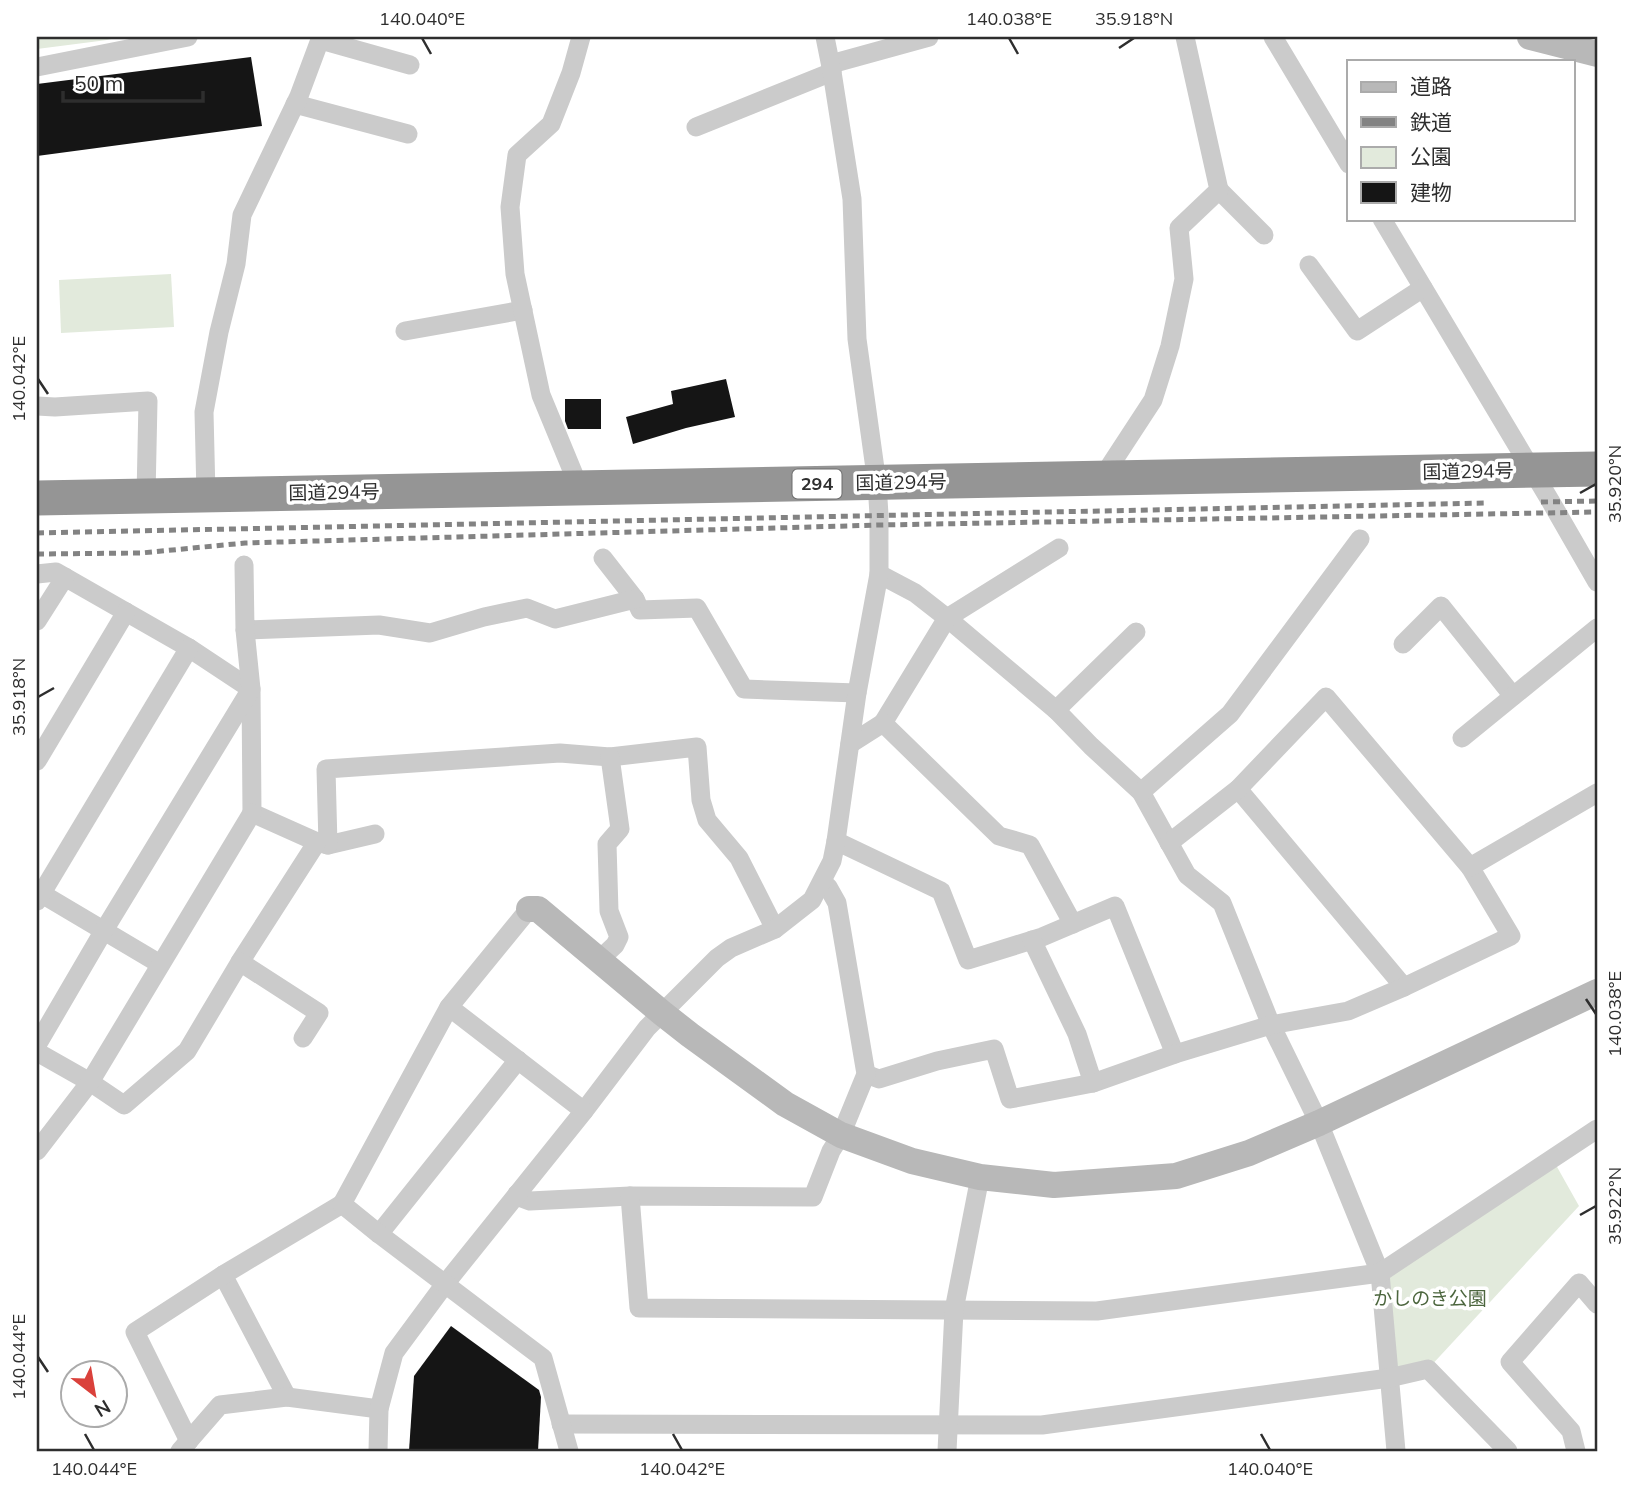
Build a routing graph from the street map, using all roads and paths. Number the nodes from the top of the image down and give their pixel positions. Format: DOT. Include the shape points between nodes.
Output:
graph roads {
  1 [pos="188,37"];
  2 [pos="581,37"];
  3 [pos="825,37"];
  4 [pos="929,37"];
  5 [pos="1185,37"];
  6 [pos="1273,37"];
  7 [pos="1531,37"];
  8 [pos="321,38"];
  9 [pos="1597,54"];
  10 [pos="410,65"];
  11 [pos="37,67"];
  12 [pos="831,68"];
  13 [pos="295,104"];
  14 [pos="696,127"];
  15 [pos="408,134"];
  16 [pos="1347,161"];
  17 [pos="1219,190"];
  18 [pos="1383,220"];
  19 [pos="1264,235"];
  20 [pos="1309,264"];
  21 [pos="1423,288"];
  22 [pos="523,310"];
  23 [pos="405,331"];
  24 [pos="37,406"];
  25 [pos="1531,469"];
  26 [pos="1597,469"];
  27 [pos="1102,478"];
  28 [pos="877,483"];
  29 [pos="579,487"];
  30 [pos="206,495"];
  31 [pos="146,496"];
  32 [pos="37,498"];
  33 [pos="1360,539"];
  34 [pos="1059,548"];
  35 [pos="603,558"];
  36 [pos="244,565"];
  37 [pos="878,574"];
  38 [pos="37,575"];
  39 [pos="65,576"];
  40 [pos="1597,582"];
  41 [pos="635,599"];
  42 [pos="126,612"];
  43 [pos="947,618"];
  44 [pos="37,621"];
  45 [pos="1597,628"];
  46 [pos="245,630"];
  47 [pos="1136,632"];
  48 [pos="1403,644"];
  49 [pos="189,649"];
  50 [pos="251,689"];
  51 [pos="857,693"];
  52 [pos="1513,696"];
  53 [pos="1056,710"];
  54 [pos="883,723"];
  55 [pos="1462,738"];
  56 [pos="850,744"];
  57 [pos="610,757"];
  58 [pos="37,761"];
  59 [pos="1238,789"];
  60 [pos="1141,792"];
  61 [pos="1597,793"];
  62 [pos="252,813"];
  63 [pos="375,835"];
  64 [pos="836,841"];
  65 [pos="1169,843"];
  66 [pos="323,844"];
  67 [pos="1470,867"];
  68 [pos="822,882"];
  69 [pos="38,895"];
  70 [pos="529,909"];
  71 [pos="1073,924"];
  72 [pos="775,929"];
  73 [pos="103,932"];
  74 [pos="1031,940"];
  75 [pos="599,960"];
  76 [pos="240,962"];
  77 [pos="160,964"];
  78 [pos="1404,988"];
  79 [pos="1597,992"];
  80 [pos="449,1007"];
  81 [pos="662,1013"];
  82 [pos="1271,1025"];
  83 [pos="303,1038"];
  84 [pos="37,1045"];
  85 [pos="37,1052"];
  86 [pos="1175,1054"];
  87 [pos="518,1060"];
  88 [pos="866,1074"];
  89 [pos="90,1082"];
  90 [pos="1093,1083"];
  91 [pos="584,1111"];
  92 [pos="1319,1124"];
  93 [pos="1597,1129"];
  94 [pos="841,1135"];
  95 [pos="37,1150"];
  96 [pos="980,1177"];
  97 [pos="517,1194"];
  98 [pos="630,1196"];
  99 [pos="342,1204"];
  100 [pos="379,1234"];
  101 [pos="1380,1273"];
  102 [pos="223,1275"];
  103 [pos="445,1284"];
  104 [pos="1597,1304"];
  105 [pos="954,1310"];
  106 [pos="1389,1378"];
  107 [pos="287,1397"];
  108 [pos="379,1409"];
  109 [pos="561,1424"];
  110 [pos="947,1424"];
  111 [pos="185,1446"];
  112 [pos="378,1451"];
  113 [pos="569,1451"];
  114 [pos="947,1451"];
  115 [pos="1395,1451"];
  116 [pos="1508,1451"];
  117 [pos="1576,1451"];
  1 -- 11 [label="street"];
  2 -- 22 [label="street" via="551,124 517,155 510,207"];
  3 -- 12 [label="street"];
  4 -- 12 [label="street"];
  5 -- 17 [label="street"];
  6 -- 16 [label="street"];
  7 -- 9 [label="street"];
  8 -- 10 [label="street"];
  8 -- 13 [label="street"];
  12 -- 14 [label="street"];
  12 -- 28 [label="street" via="852,199 857,339"];
  13 -- 15 [label="street"];
  13 -- 30 [label="street" via="242,215 204,412"];
  17 -- 19 [label="street"];
  17 -- 27 [label="street" via="1179,228 1184,279 1170,346 1153,400"];
  18 -- 21 [label="street"];
  20 -- 21 [label="street" via="1357,331"];
  21 -- 25 [label="street"];
  22 -- 23 [label="street"];
  22 -- 29 [label="street" via="541,395"];
  24 -- 31 [label="street" via="148,401"];
  25 -- 26 [label="highway, 国道294号 / 294"];
  25 -- 27 [label="highway, 国道294号 / 294"];
  25 -- 40 [label="street"];
  27 -- 28 [label="highway, 国道294号 / 294"];
  28 -- 29 [label="highway, 国道294号 / 294"];
  28 -- 37 [label="street"];
  29 -- 30 [label="highway, 国道294号 / 294"];
  30 -- 31 [label="highway, 国道294号 / 294"];
  31 -- 32 [label="highway, 国道294号 / 294"];
  33 -- 60 [label="street" via="1230,714"];
  34 -- 43 [label="street"];
  35 -- 41 [label="street"];
  36 -- 46 [label="street"];
  37 -- 43 [label="street" via="915,593"];
  37 -- 51 [label="street"];
  38 -- 39 [label="street" via="56,572"];
  39 -- 42 [label="street"];
  39 -- 44 [label="street"];
  41 -- 46 [label="street" via="555,619 527,608 430,633 379,625"];
  41 -- 51 [label="street" via="640,610 697,608 744,689"];
  42 -- 49 [label="street"];
  42 -- 58 [label="street"];
  43 -- 53 [label="street"];
  43 -- 54 [label="street"];
  45 -- 52 [label="street"];
  46 -- 50 [label="street"];
  47 -- 53 [label="street"];
  48 -- 52 [label="street" via="1441,606"];
  49 -- 50 [label="street"];
  49 -- 69 [label="street"];
  50 -- 62 [label="street"];
  50 -- 73 [label="street"];
  51 -- 56 [label="street"];
  52 -- 55 [label="street"];
  53 -- 60 [label="street"];
  54 -- 56 [label="street"];
  54 -- 71 [label="street" via="999,836 1030,845"];
  56 -- 64 [label="street"];
  57 -- 66 [label="street" via="561,753 326,769"];
  57 -- 72 [label="street" via="697,747 707,820 739,858"];
  57 -- 75 [label="street" via="620,829 607,844 609,911 619,937"];
  59 -- 65 [label="street"];
  59 -- 67 [label="street" via="1326,697"];
  59 -- 78 [label="street"];
  60 -- 65 [label="street"];
  61 -- 67 [label="street"];
  62 -- 66 [label="street"];
  62 -- 77 [label="street"];
  63 -- 66 [label="street"];
  64 -- 68 [label="street"];
  64 -- 74 [label="street" via="941,891 968,960"];
  65 -- 82 [label="street" via="1187,875 1222,902"];
  66 -- 76 [label="street"];
  67 -- 78 [label="street" via="1511,936"];
  68 -- 72 [label="street" via="812,900"];
  68 -- 88 [label="street" via="837,903"];
  69 -- 73 [label="street"];
  70 -- 75 [label="street" via="538,909"];
  70 -- 80 [label="street"];
  71 -- 74 [label="street"];
  71 -- 86 [label="street" via="1115,906"];
  72 -- 81 [label="street" via="724,953"];
  73 -- 77 [label="street"];
  73 -- 84 [label="street"];
  74 -- 90 [label="street" via="1077,1034"];
  75 -- 81 [label="street"];
  76 -- 83 [label="street" via="319,1013"];
  76 -- 89 [label="street" via="187,1051 124,1105"];
  77 -- 89 [label="street"];
  78 -- 82 [label="street" via="1348,1011"];
  79 -- 92 [label="street"];
  80 -- 87 [label="street"];
  80 -- 99 [label="street"];
  81 -- 91 [label="street"];
  81 -- 94 [label="street" via="785,1104"];
  82 -- 86 [label="street"];
  82 -- 92 [label="street"];
  85 -- 89 [label="street"];
  86 -- 90 [label="street"];
  87 -- 91 [label="street"];
  87 -- 100 [label="street"];
  88 -- 90 [label="street" via="879,1079 994,1049 1010,1099"];
  88 -- 94 [label="street"];
  89 -- 95 [label="street"];
  91 -- 97 [label="street"];
  92 -- 96 [label="street" via="1250,1153 1176,1176 1054,1185"];
  92 -- 101 [label="street"];
  93 -- 101 [label="street"];
  94 -- 96 [label="street" via="912,1161"];
  94 -- 98 [label="street" via="813,1197"];
  96 -- 105 [label="street"];
  97 -- 98 [label="street" via="530,1201"];
  97 -- 103 [label="street"];
  98 -- 105 [label="street" via="639,1308"];
  99 -- 100 [label="street"];
  99 -- 102 [label="street"];
  100 -- 103 [label="street"];
  101 -- 105 [label="street" via="1097,1311"];
  101 -- 106 [label="street"];
  102 -- 107 [label="street"];
  102 -- 111 [label="street" via="135,1332"];
  103 -- 108 [label="street" via="394,1353"];
  103 -- 109 [label="street" via="543,1358"];
  104 -- 117 [label="street" via="1579,1283 1510,1362 1572,1431"];
  105 -- 110 [label="street"];
  106 -- 110 [label="street" via="1042,1425"];
  106 -- 115 [label="street"];
  106 -- 116 [label="street" via="1428,1369"];
  107 -- 108 [label="street"];
  107 -- 111 [label="street" via="220,1405"];
  108 -- 112 [label="street"];
  109 -- 110 [label="street"];
  109 -- 113 [label="street"];
  110 -- 114 [label="street"];
}
